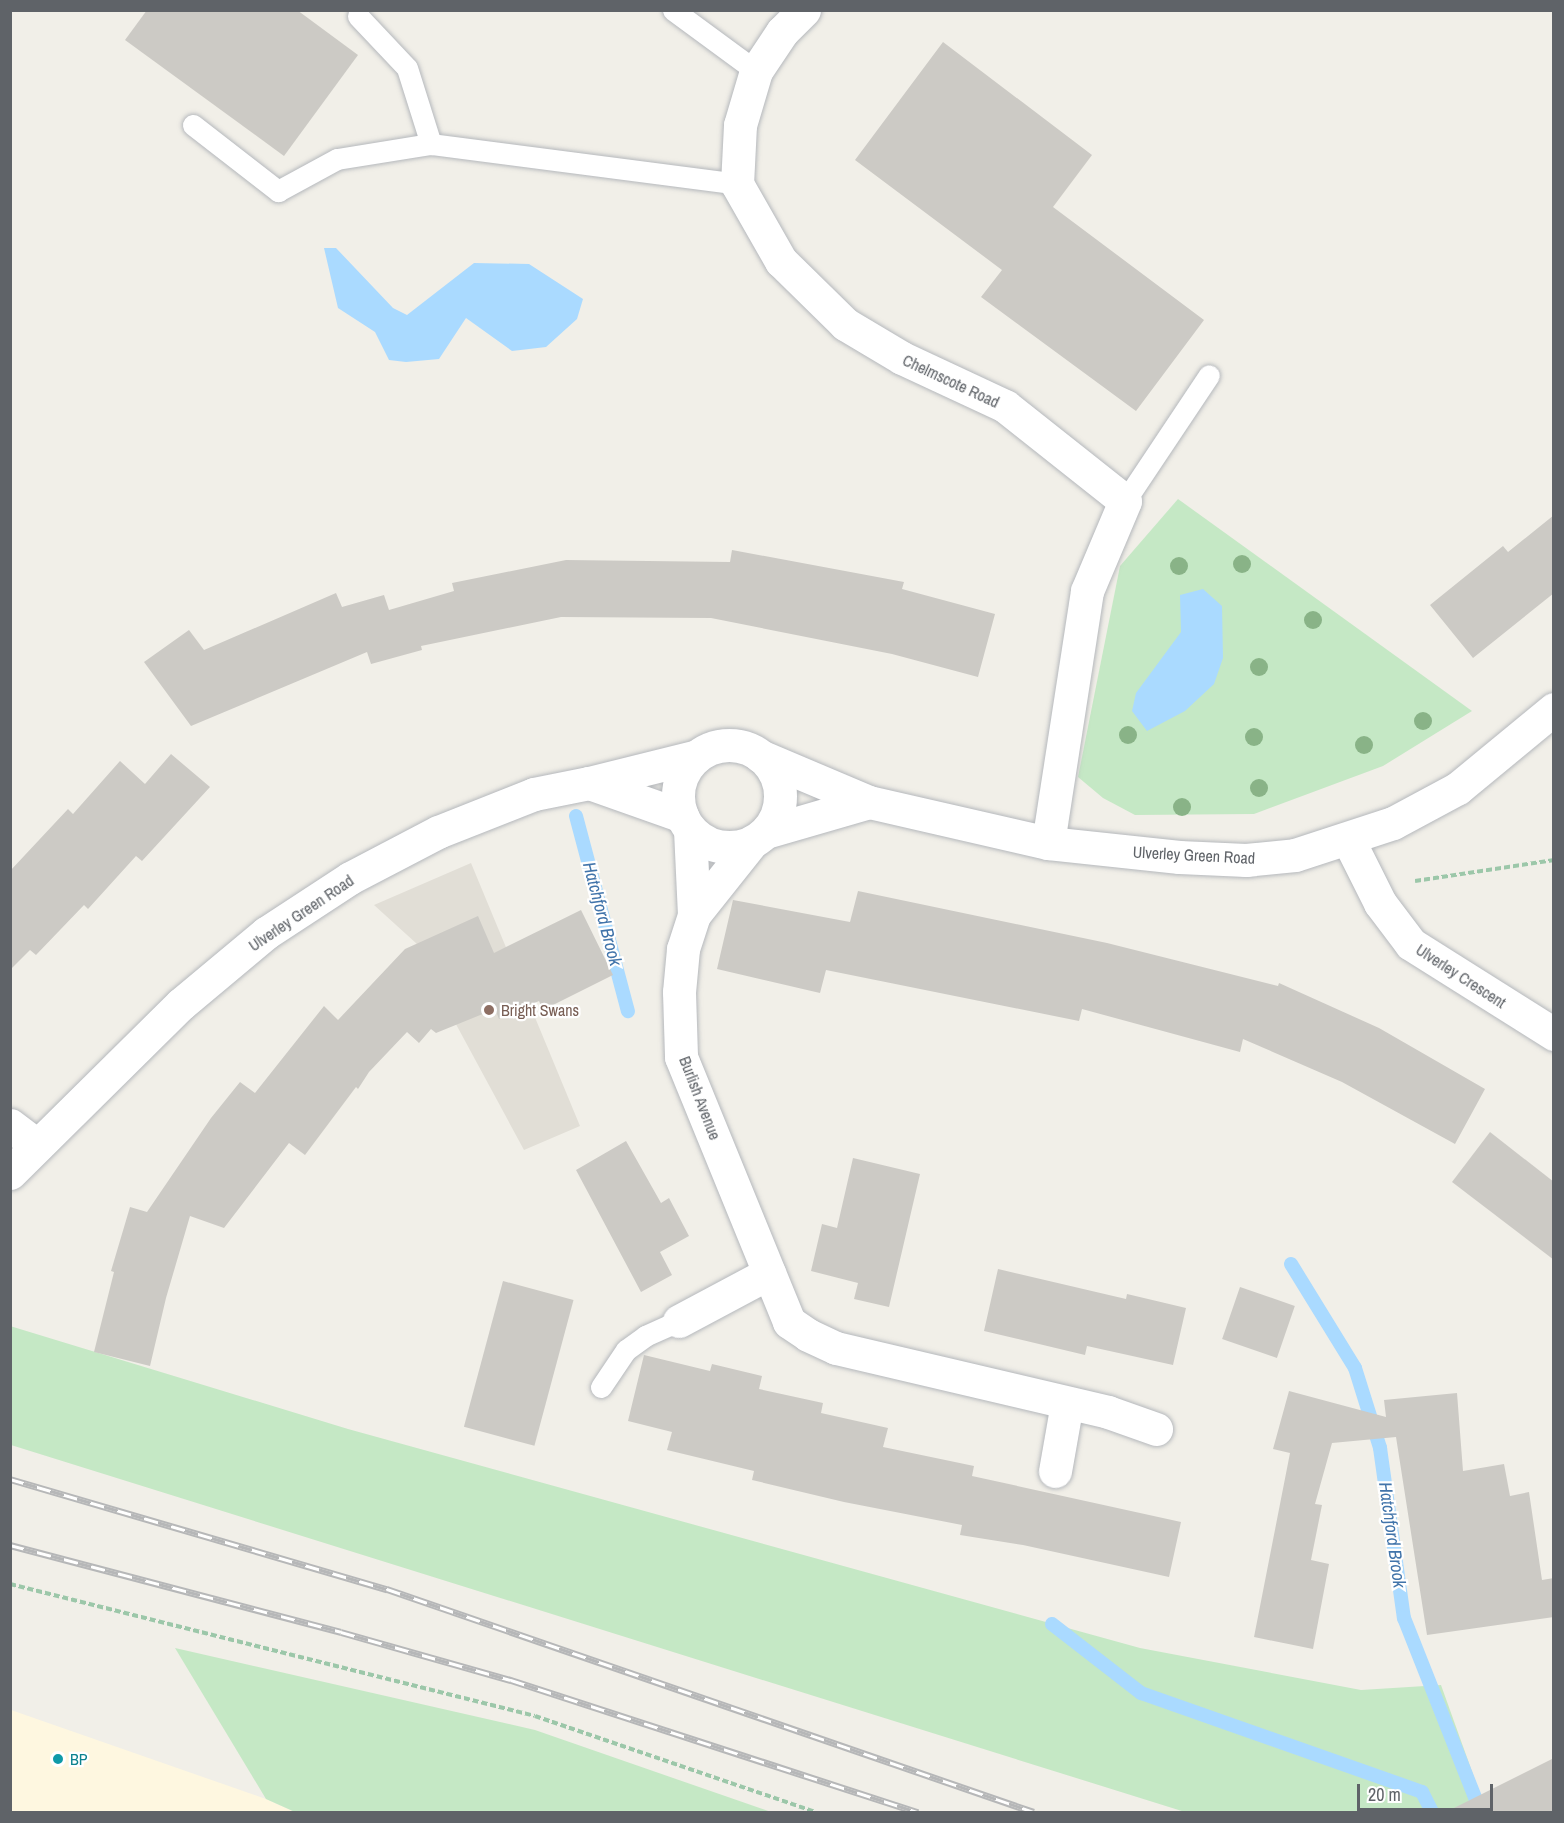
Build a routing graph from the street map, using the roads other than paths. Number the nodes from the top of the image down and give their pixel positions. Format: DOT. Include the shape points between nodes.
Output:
graph roads {
  1 [pos="673,10"];
  2 [pos="804,10"];
  3 [pos="358,16"];
  4 [pos="756,71"];
  5 [pos="193,125"];
  6 [pos="431,144"];
  7 [pos="737,184"];
  8 [pos="1209,375"];
  9 [pos="1125,501"];
  10 [pos="1554,709"];
  11 [pos="698,756"];
  12 [pos="760,756"];
  13 [pos="589,783"];
  14 [pos="869,802"];
  15 [pos="686,823"];
  16 [pos="759,837"];
  17 [pos="1348,839"];
  18 [pos="1048,843"];
  19 [pos="694,915"];
  20 [pos="1554,1034"];
  21 [pos="10,1125"];
  22 [pos="38,1145"];
  23 [pos="10,1173"];
  24 [pos="769,1273"];
  25 [pos="679,1321"];
  26 [pos="601,1387"];
  27 [pos="1068,1403"];
  28 [pos="1156,1428"];
  29 [pos="1056,1471"];
  1 -- 4 [label="lane"];
  2 -- 4 [label="street" via="782,32"];
  3 -- 6 [label="lane" via="407,68"];
  4 -- 7 [label="street" via="740,125"];
  5 -- 6 [label="lane" via="278,191 337,159"];
  6 -- 7 [label="lane"];
  7 -- 9 [label="street, Chelmscote Road" via="781,261 845,324 902,358 1005,406"];
  8 -- 9 [label="lane"];
  9 -- 18 [label="street" via="1087,591"];
  10 -- 17 [label="street, Ulverley Green Road" via="1458,788 1393,823"];
  11 -- 12 [label="street" via="729,745"];
  11 -- 13 [label="street, Ulverley Green Road"];
  11 -- 15 [label="street" via="680,783 678,800"];
  12 -- 14 [label="street, Ulverley Green Road"];
  12 -- 16 [label="street" via="772,769 780,802 775,818"];
  13 -- 15 [label="street"];
  13 -- 22 [label="street, Ulverley Green Road" via="534,794 438,832 350,878 266,933 182,1004"];
  14 -- 16 [label="street, Ulverley Green Road"];
  14 -- 18 [label="street, Ulverley Green Road"];
  15 -- 16 [label="street" via="703,840 719,847 736,847"];
  15 -- 19 [label="street, Burlish Avenue"];
  16 -- 19 [label="street, Burlish Avenue"];
  17 -- 18 [label="street, Ulverley Green Road" via="1294,855 1246,860"];
  17 -- 20 [label="street, Ulverley Crescent" via="1380,903 1411,944"];
  19 -- 24 [label="street, Burlish Avenue" via="683,950 679,992 681,1057"];
  21 -- 22 [label="street"];
  22 -- 23 [label="street, Ulverley Green Road"];
  24 -- 25 [label="street"];
  24 -- 27 [label="street, Burlish Avenue" via="789,1322 836,1348"];
  25 -- 26 [label="lane" via="645,1336 626,1350"];
  27 -- 28 [label="street, Burlish Avenue"];
  27 -- 29 [label="street"];
}
